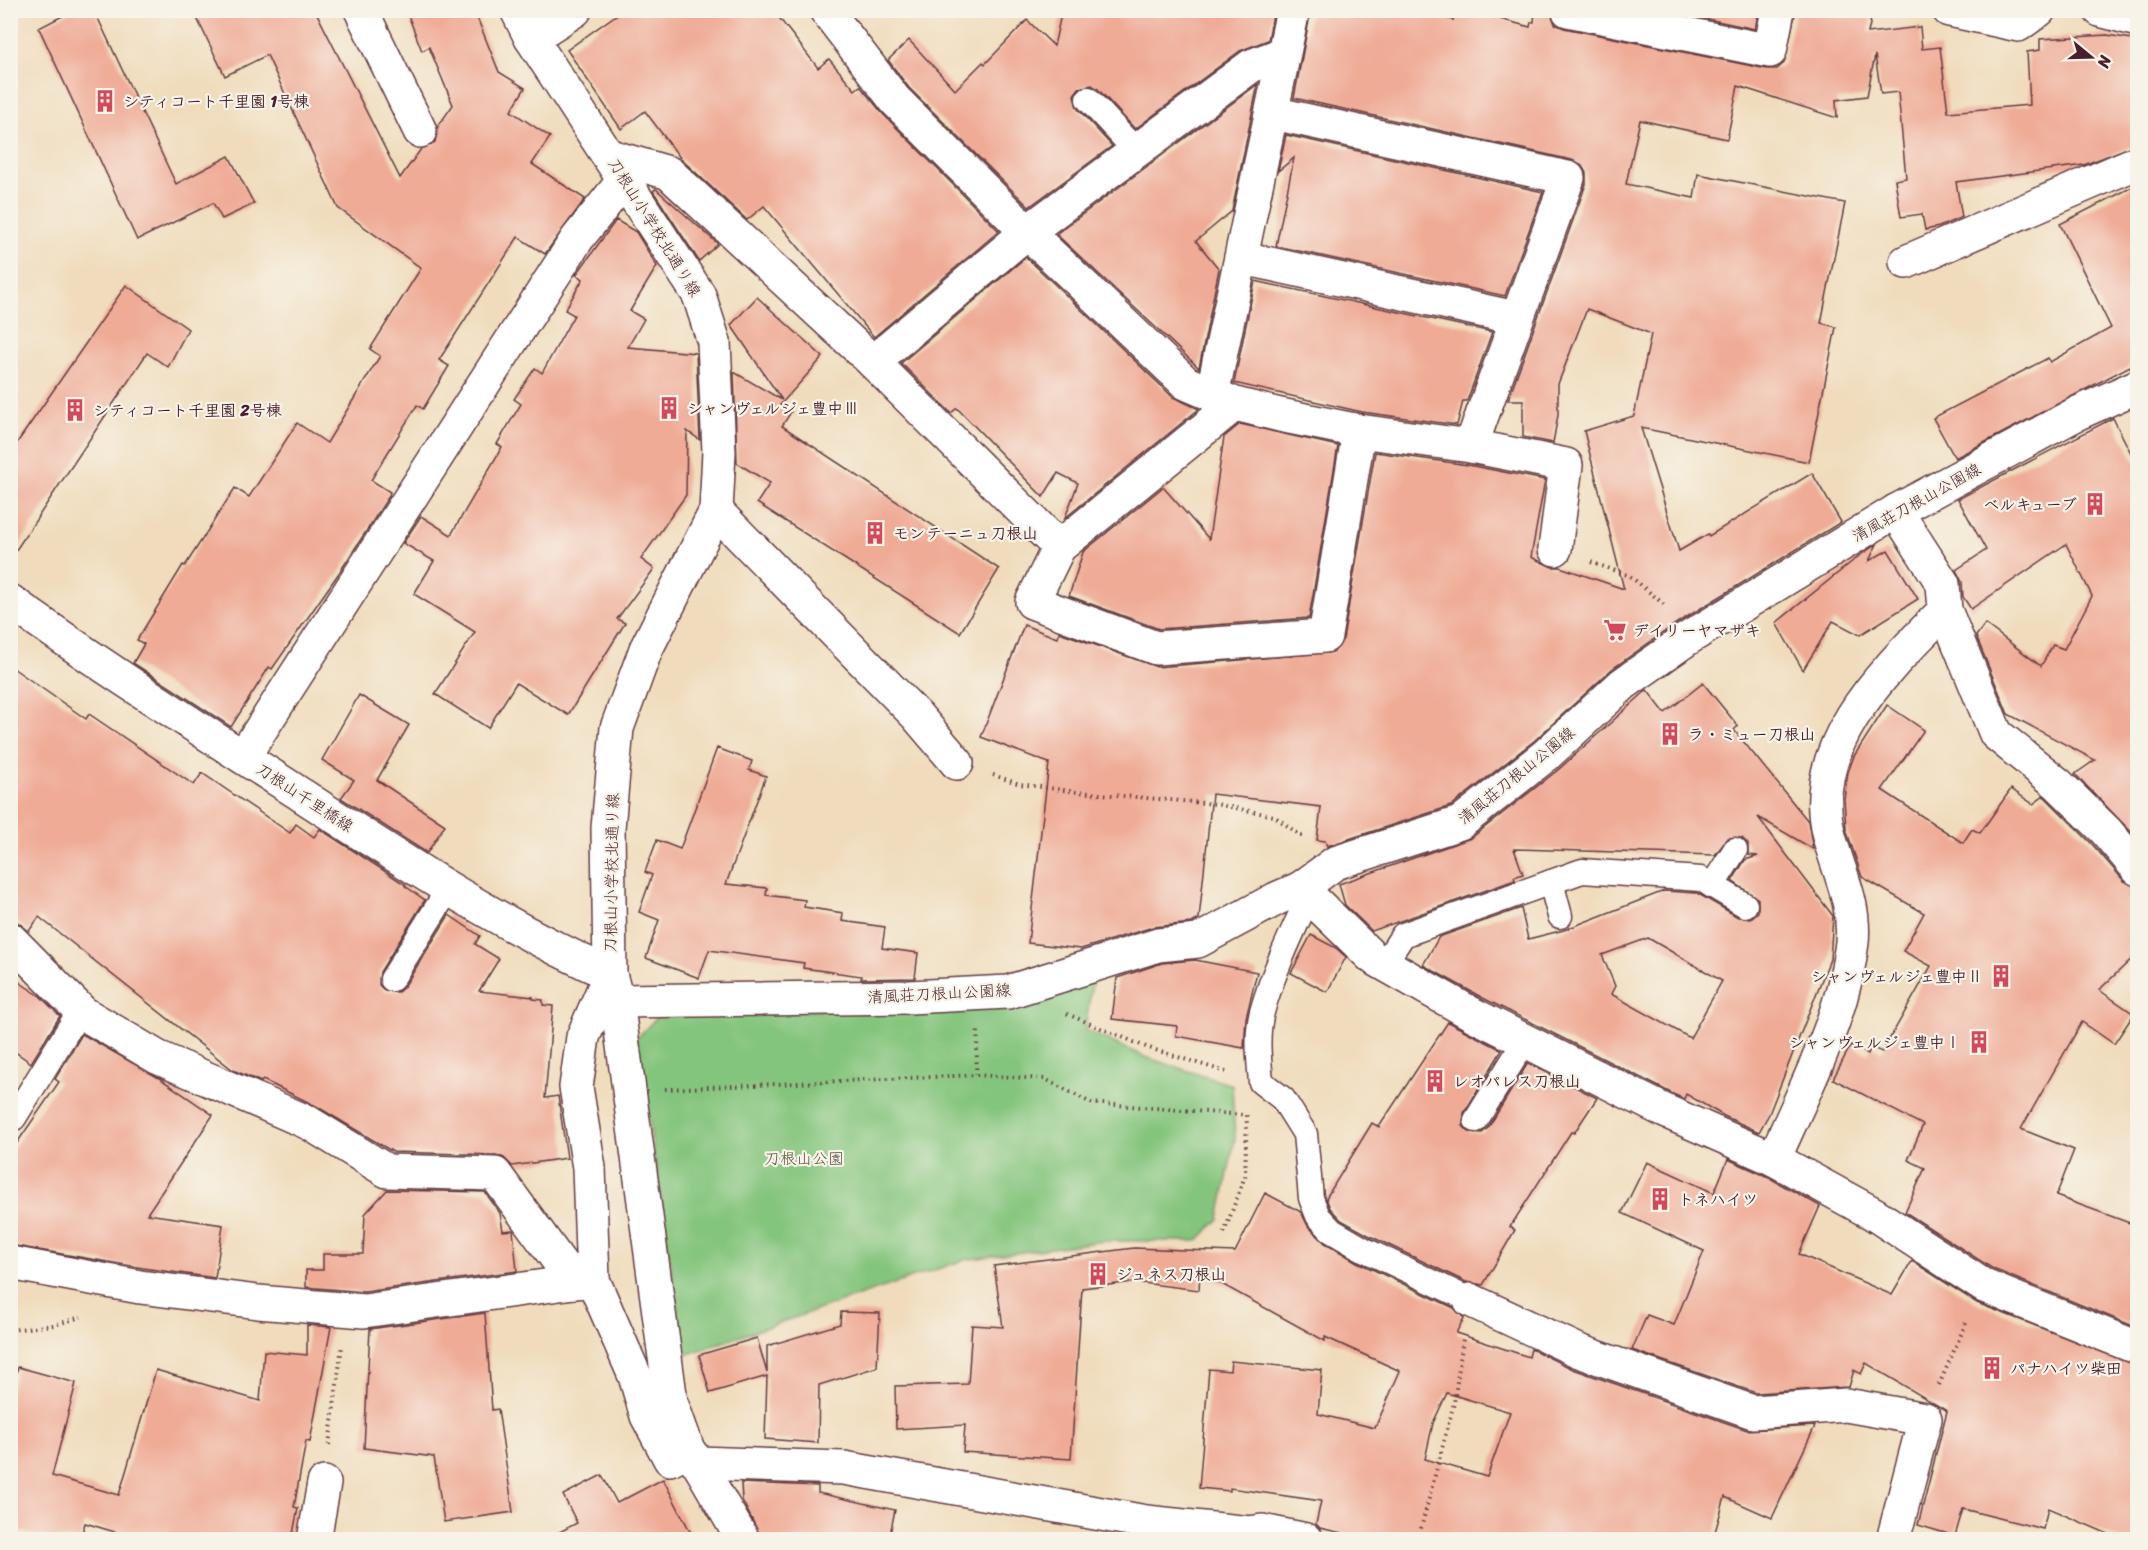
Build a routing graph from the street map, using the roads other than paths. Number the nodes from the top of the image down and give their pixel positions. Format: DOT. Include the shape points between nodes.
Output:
graph roads {
  1 [pos="361,10"];
  2 [pos="575,10"];
  3 [pos="826,10"];
  4 [pos="1293,10"];
  5 [pos="1568,10"];
  6 [pos="1778,10"];
  7 [pos="1949,10"];
  8 [pos="2039,10"];
  9 [pos="2100,10"];
  10 [pos="2138,20"];
  11 [pos="524,24"];
  12 [pos="1283,54"];
  13 [pos="1088,99"];
  14 [pos="1273,113"];
  15 [pos="420,131"];
  16 [pos="1136,151"];
  17 [pos="2138,162"];
  18 [pos="617,168"];
  19 [pos="1027,232"];
  20 [pos="1243,258"];
  21 [pos="1906,262"];
  22 [pos="1516,318"];
  23 [pos="873,362"];
  24 [pos="2138,387"];
  25 [pos="1223,399"];
  26 [pos="1359,431"];
  27 [pos="1471,446"];
  28 [pos="716,511"];
  29 [pos="1896,511"];
  30 [pos="1059,547"];
  31 [pos="1554,549"];
  32 [pos="10,601"];
  33 [pos="1945,610"];
  34 [pos="243,757"];
  35 [pos="957,763"];
  36 [pos="1735,850"];
  37 [pos="2138,869"];
  38 [pos="1551,882"];
  39 [pos="1712,885"];
  40 [pos="449,888"];
  41 [pos="1305,892"];
  42 [pos="1745,904"];
  43 [pos="1560,916"];
  44 [pos="10,939"];
  45 [pos="1384,964"];
  46 [pos="392,979"];
  47 [pos="613,987"];
  48 [pos="81,1009"];
  49 [pos="1525,1041"];
  50 [pos="14,1118"];
  51 [pos="1476,1120"];
  52 [pos="1774,1159"];
  53 [pos="10,1263"];
  54 [pos="583,1281"];
  55 [pos="1470,1300"];
  56 [pos="2138,1348"];
  57 [pos="693,1456"];
  58 [pos="324,1483"];
  59 [pos="314,1539"];
  60 [pos="742,1539"];
  61 [pos="1306,1539"];
  62 [pos="1893,1539"];
  1 -- 15 [label="street"];
  2 -- 11 [label="street"];
  3 -- 19 [label="street" via="895,100"];
  4 -- 12 [label="street"];
  5 -- 6 [label="street" via="1770,51"];
  7 -- 8 [label="street" via="2018,25"];
  9 -- 10 [label="street"];
  11 -- 18 [label="street, 刀根山小学校北通り線"];
  12 -- 14 [label="street"];
  12 -- 16 [label="street" via="1251,66"];
  13 -- 16 [label="lane"];
  14 -- 20 [label="street"];
  14 -- 22 [label="street" via="1568,178"];
  16 -- 19 [label="street"];
  17 -- 21 [label="street"];
  18 -- 23 [label="street" via="669,174"];
  18 -- 28 [label="street, 刀根山小学校北通り線" via="699,295 714,342 719,452"];
  18 -- 34 [label="street" via="578,239"];
  19 -- 23 [label="street"];
  19 -- 25 [label="street" via="1186,383"];
  20 -- 22 [label="street"];
  20 -- 25 [label="street"];
  22 -- 27 [label="street"];
  23 -- 30 [label="street"];
  24 -- 29 [label="street, 清風荘刀根山公園線" via="2078,413"];
  25 -- 26 [label="street"];
  25 -- 30 [label="street"];
  26 -- 27 [label="street"];
  26 -- 30 [label="street" via="1325,636 1156,648 1032,602"];
  27 -- 31 [label="street" via="1566,465"];
  28 -- 35 [label="street"];
  28 -- 47 [label="street, 刀根山小学校北通り線" via="646,649 617,728 608,828"];
  29 -- 33 [label="street" via="1943,585"];
  29 -- 41 [label="street, 清風荘刀根山公園線" via="1687,639 1623,684 1546,755 1460,824 1335,862"];
  32 -- 34 [label="street, 刀根山千里橋線" via="91,659"];
  33 -- 37 [label="street" via="1996,734 2058,784"];
  33 -- 52 [label="street" via="1860,705 1839,741 1823,794 1828,831 1852,907 1852,942 1839,1004"];
  34 -- 40 [label="street, 刀根山千里橋線"];
  36 -- 39 [label="lane"];
  38 -- 39 [label="lane" via="1582,871 1701,879"];
  38 -- 43 [label="lane"];
  38 -- 45 [label="lane" via="1402,935"];
  39 -- 42 [label="lane"];
  40 -- 46 [label="lane"];
  40 -- 47 [label="street, 刀根山千里橋線"];
  41 -- 45 [label="street"];
  41 -- 47 [label="street, 清風荘刀根山公園線" via="1276,898 1198,941 1158,945 1008,992 909,997"];
  41 -- 55 [label="lane" via="1262,1014 1261,1082 1283,1099 1305,1134 1311,1198 1318,1216 1332,1231"];
  44 -- 48 [label="street"];
  45 -- 49 [label="street"];
  47 -- 54 [label="street" via="583,1037 576,1087 589,1168"];
  47 -- 57 [label="street, 刀根山小学校北通り線" via="671,1402"];
  48 -- 50 [label="lane"];
  48 -- 54 [label="street" via="157,1058 309,1123 387,1171 495,1174"];
  49 -- 51 [label="lane"];
  49 -- 52 [label="street" via="1665,1112"];
  52 -- 56 [label="street" via="1874,1214 1984,1286"];
  53 -- 54 [label="street" via="140,1287 364,1311"];
  54 -- 57 [label="street" via="635,1376 647,1416 670,1460"];
  55 -- 62 [label="street" via="1579,1351 1753,1412 1846,1405 1925,1419"];
  57 -- 60 [label="street, 刀根山小学校北通り線"];
  57 -- 61 [label="street" via="844,1468 1146,1522 1262,1531"];
  58 -- 59 [label="street"];
}
